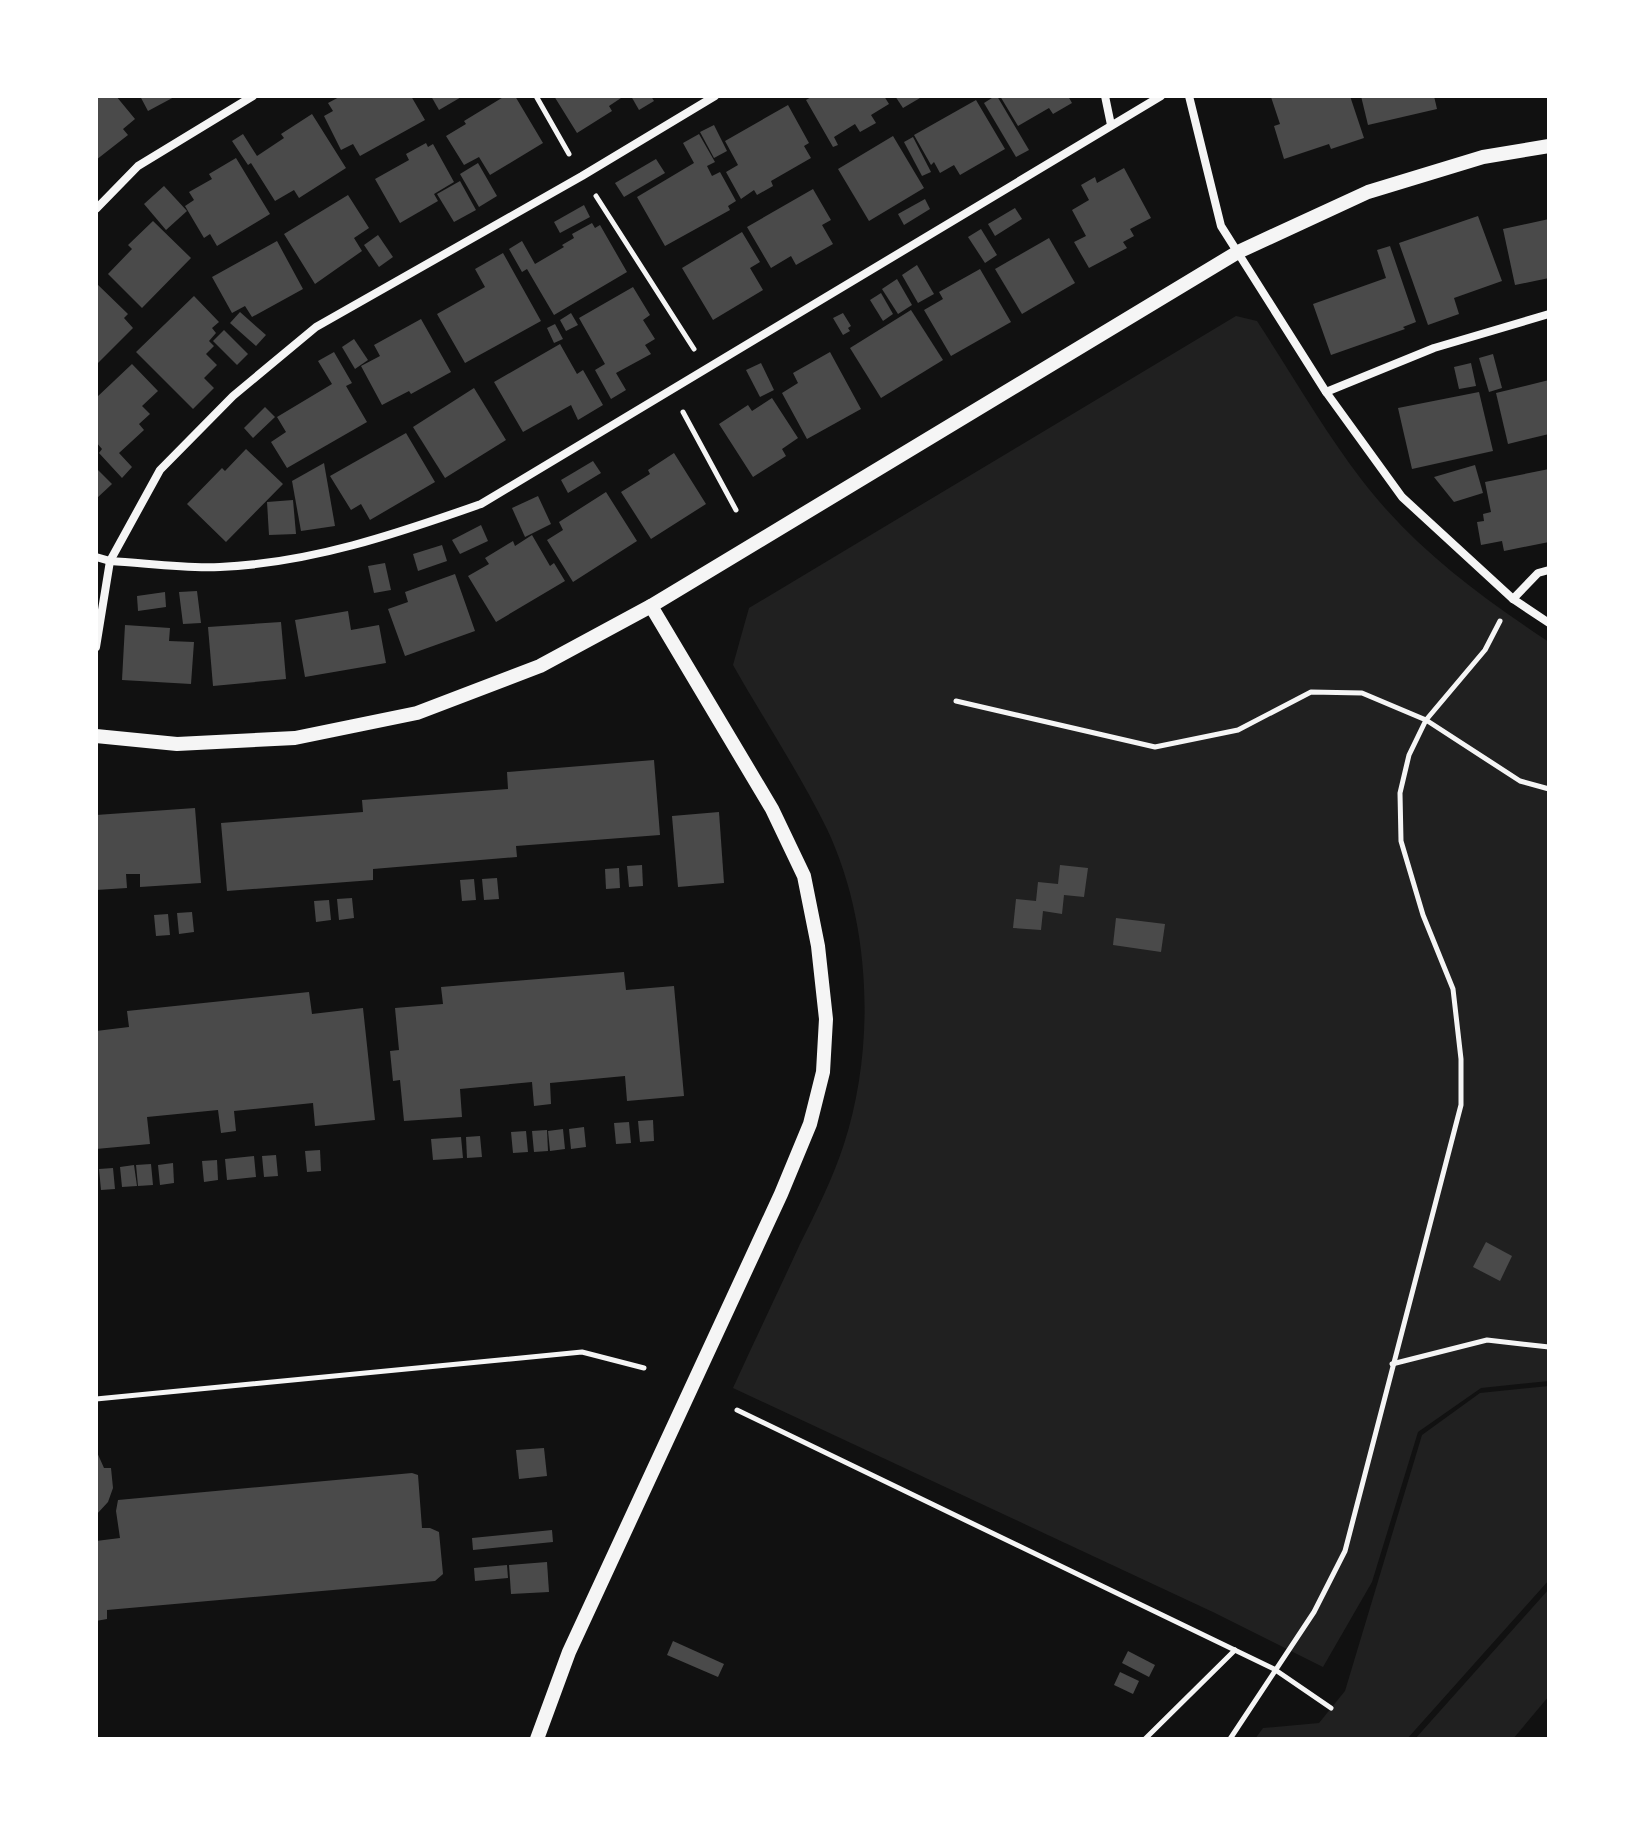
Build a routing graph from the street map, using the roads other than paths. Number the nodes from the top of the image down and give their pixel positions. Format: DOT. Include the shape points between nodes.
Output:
graph roads {
  1 [pos="253,96"];
  2 [pos="715,96"];
  3 [pos="1105,96"];
  4 [pos="1161,96"];
  5 [pos="1189,96"];
  6 [pos="1111,125"];
  7 [pos="1549,146"];
  8 [pos="96,209"];
  9 [pos="1238,252"];
  10 [pos="1549,314"];
  11 [pos="1326,392"];
  12 [pos="96,557"];
  13 [pos="110,561"];
  14 [pos="1549,570"];
  15 [pos="1513,599"];
  16 [pos="651,606"];
  17 [pos="1549,623"];
  18 [pos="96,647"];
  19 [pos="96,736"];
  20 [pos="537,1739"];
  1 -- 8 [label="street" via="138,166"];
  2 -- 13 [label="street" via="316,327 233,396 160,470"];
  3 -- 6 [label="street"];
  4 -- 6 [label="street"];
  5 -- 9 [label="street" via="1221,226"];
  6 -- 13 [label="street" via="481,504 307,557 219,567"];
  7 -- 9 [label="street" via="1483,157 1368,192"];
  9 -- 11 [label="street"];
  9 -- 16 [label="street"];
  10 -- 11 [label="street" via="1434,348"];
  11 -- 15 [label="street" via="1402,497"];
  12 -- 13 [label="street"];
  13 -- 18 [label="street"];
  14 -- 15 [label="street" via="1538,573"];
  15 -- 17 [label="street"];
  16 -- 19 [label="street" via="540,666 417,713 295,738 177,744"];
  16 -- 20 [label="street" via="772,809 804,876 826,1019 823,1072 810,1124 781,1194 569,1652"];
}
